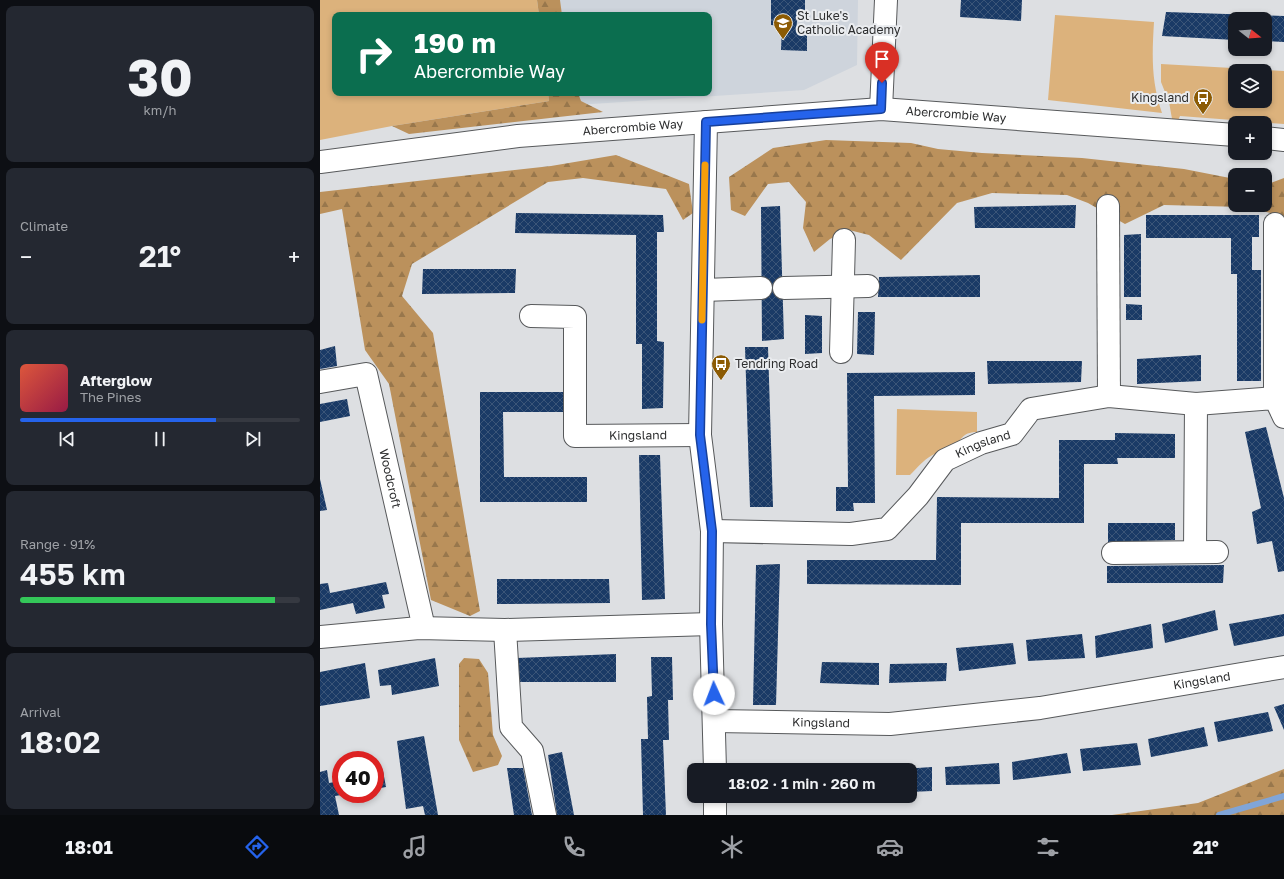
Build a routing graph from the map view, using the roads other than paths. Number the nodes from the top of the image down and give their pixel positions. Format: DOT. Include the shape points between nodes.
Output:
graph roads {
  1 [pos="886,0"];
  2 [pos="881,109"];
  3 [pos="706,122"];
  4 [pos="1228,134"];
  5 [pos="1272,139"];
  6 [pos="1284,140"];
  7 [pos="320,162"];
  8 [pos="1108,206"];
  9 [pos="1275,224"];
  10 [pos="844,240"];
  11 [pos="842,286"];
  12 [pos="868,286"];
  13 [pos="761,288"];
  14 [pos="784,288"];
  15 [pos="703,290"];
  16 [pos="530,316"];
  17 [pos="841,352"];
  18 [pos="320,382"];
  19 [pos="1110,396"];
  20 [pos="1196,404"];
  21 [pos="1280,407"];
  22 [pos="700,435"];
  23 [pos="712,531"];
  24 [pos="1195,552"];
  25 [pos="1217,552"];
  26 [pos="1113,553"];
  27 [pos="711,624"];
  28 [pos="424,628"];
  29 [pos="505,630"];
  30 [pos="320,637"];
  31 [pos="1284,667"];
  32 [pos="714,721"];
  33 [pos="714,763"];
  34 [pos="715,803"];
  35 [pos="545,815"];
  36 [pos="715,815"];
  1 -- 2 [label="street"];
  2 -- 3 [label="street, Abercrombie Way"];
  2 -- 4 [label="street, Abercrombie Way"];
  3 -- 7 [label="street, Abercrombie Way" via="518,136"];
  3 -- 15 [label="street"];
  5 -- 6 [label="street"];
  8 -- 19 [label="street"];
  9 -- 21 [label="street, Kingsland"];
  10 -- 11 [label="street"];
  11 -- 12 [label="street"];
  11 -- 14 [label="street"];
  11 -- 17 [label="street"];
  13 -- 15 [label="street"];
  15 -- 22 [label="street"];
  16 -- 22 [label="street, Kingsland" via="575,317 575,436"];
  18 -- 28 [label="street, Woodcroft" via="366,374"];
  19 -- 20 [label="street, Kingsland"];
  19 -- 23 [label="street, Kingsland" via="1031,409 1012,434 981,443 945,460 918,496 887,529 851,534"];
  20 -- 21 [label="street, Kingsland"];
  20 -- 24 [label="street"];
  22 -- 23 [label="street"];
  23 -- 27 [label="street"];
  24 -- 25 [label="street"];
  24 -- 26 [label="street"];
  27 -- 29 [label="street"];
  27 -- 32 [label="street"];
  28 -- 29 [label="street"];
  28 -- 30 [label="street"];
  29 -- 35 [label="street" via="511,727 532,751"];
  31 -- 32 [label="street, Kingsland" via="1040,708 890,724"];
  32 -- 33 [label="street"];
  34 -- 36 [label="street"];
}
